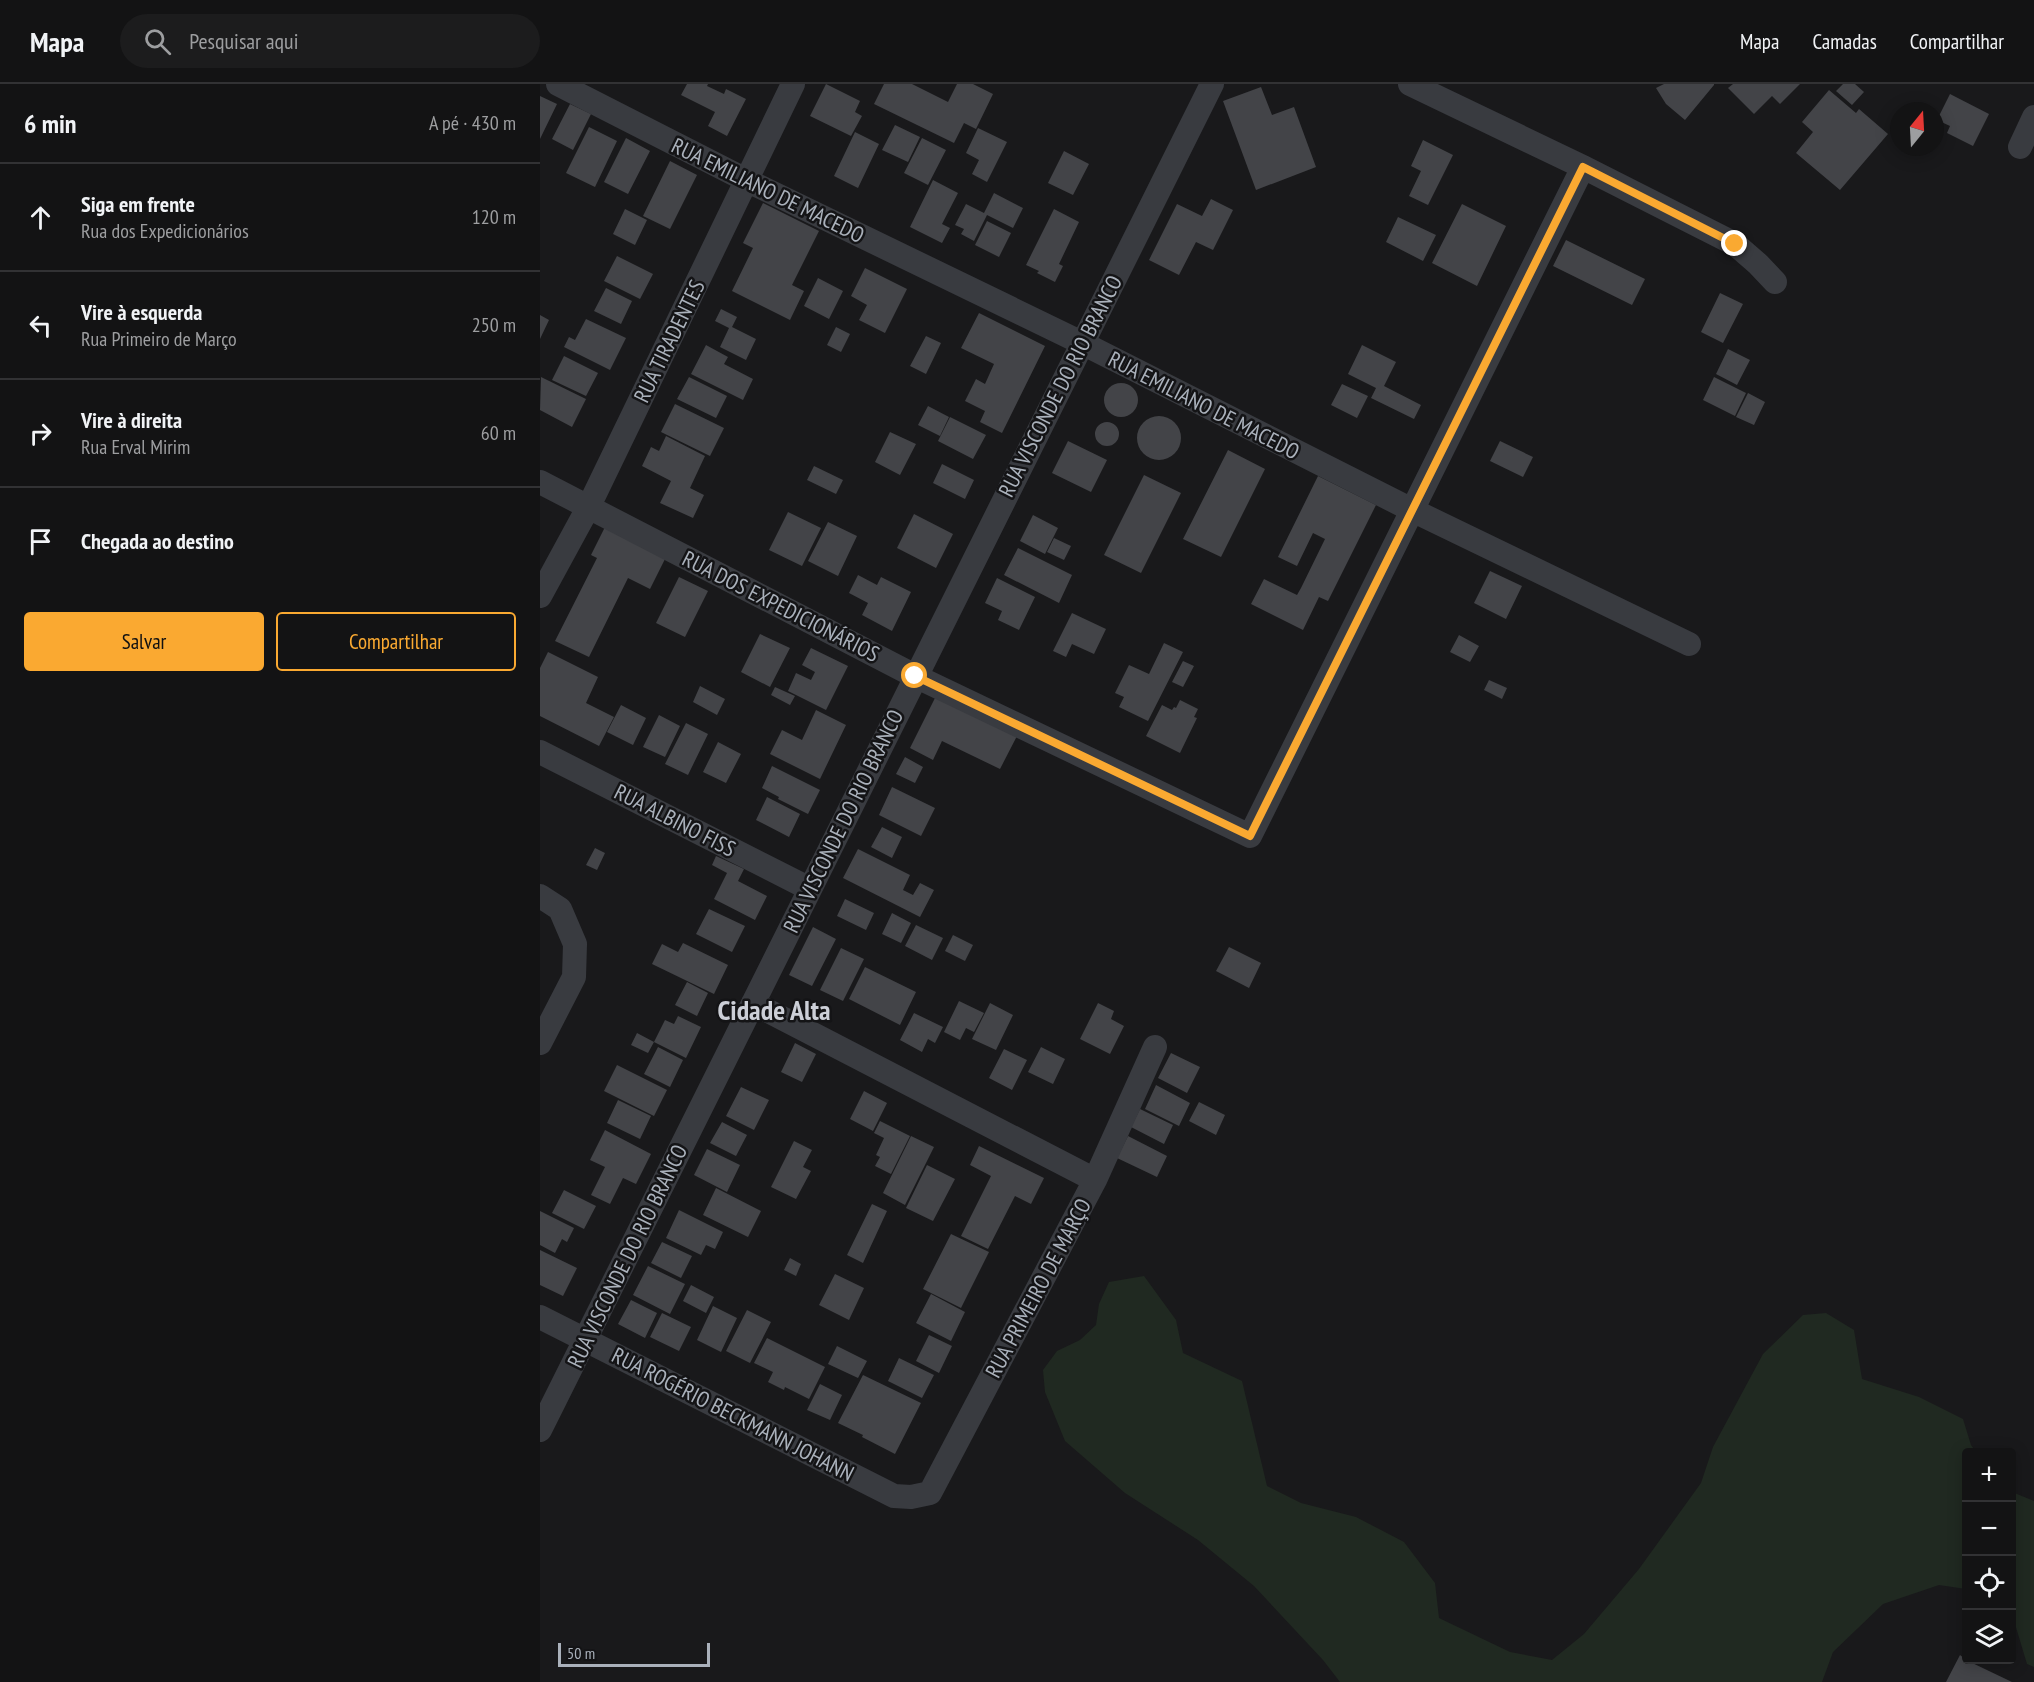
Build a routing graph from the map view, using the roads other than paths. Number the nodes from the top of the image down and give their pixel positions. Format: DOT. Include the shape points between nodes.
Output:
graph roads {
  1 [pos="558,84"];
  2 [pos="793,84"];
  3 [pos="1212,84"];
  4 [pos="1427,87"];
  5 [pos="2034,117"];
  6 [pos="2020,147"];
  7 [pos="1583,167"];
  8 [pos="746,180"];
  9 [pos="1775,282"];
  10 [pos="1082,343"];
  11 [pos="540,482"];
  12 [pos="589,506"];
  13 [pos="1412,510"];
  14 [pos="540,596"];
  15 [pos="1689,644"];
  16 [pos="915,676"];
  17 [pos="540,752"];
  18 [pos="810,889"];
  19 [pos="540,896"];
  20 [pos="753,1003"];
  21 [pos="540,1043"];
  22 [pos="1155,1047"];
  23 [pos="1095,1180"];
  24 [pos="540,1317"];
  25 [pos="586,1340"];
  26 [pos="540,1430"];
  27 [pos="894,1496"];
  1 -- 8 [label="street, RUA EMILIANO DE MACEDO"];
  2 -- 8 [label="street, RUA TIRADENTES"];
  3 -- 10 [label="street, RUA VISCONDE DO RIO BRANCO"];
  4 -- 7 [label="street"];
  5 -- 6 [label="street"];
  7 -- 9 [label="street" via="1735,244"];
  7 -- 13 [label="street"];
  8 -- 10 [label="street, RUA EMILIANO DE MACEDO"];
  8 -- 12 [label="street, RUA TIRADENTES"];
  10 -- 13 [label="street, RUA EMILIANO DE MACEDO"];
  10 -- 16 [label="street, RUA VISCONDE DO RIO BRANCO"];
  11 -- 12 [label="street, RUA DOS EXPEDICIONÁRIOS"];
  12 -- 14 [label="street, RUA TIRADENTES"];
  12 -- 16 [label="street, RUA DOS EXPEDICIONÁRIOS"];
  13 -- 15 [label="street, RUA EMILIANO DE MACEDO"];
  13 -- 16 [label="street, RUA DOS EXPEDICIONÁRIOS" via="1250,836"];
  16 -- 18 [label="street, RUA VISCONDE DO RIO BRANCO"];
  17 -- 18 [label="street, RUA ALBINO FISS"];
  18 -- 20 [label="street, RUA VISCONDE DO RIO BRANCO"];
  19 -- 21 [label="street" via="560,909 575,944 574,977"];
  20 -- 23 [label="street"];
  20 -- 25 [label="street, RUA VISCONDE DO RIO BRANCO"];
  22 -- 23 [label="street, RUA PRIMEIRO DE MARÇO"];
  23 -- 27 [label="street, RUA PRIMEIRO DE MARÇO" via="930,1492"];
  24 -- 25 [label="street, RUA ROGÉRIO BECKMANN JOHANN"];
  25 -- 26 [label="street, RUA VISCONDE DO RIO BRANCO"];
  25 -- 27 [label="street, RUA ROGÉRIO BECKMANN JOHANN"];
}
